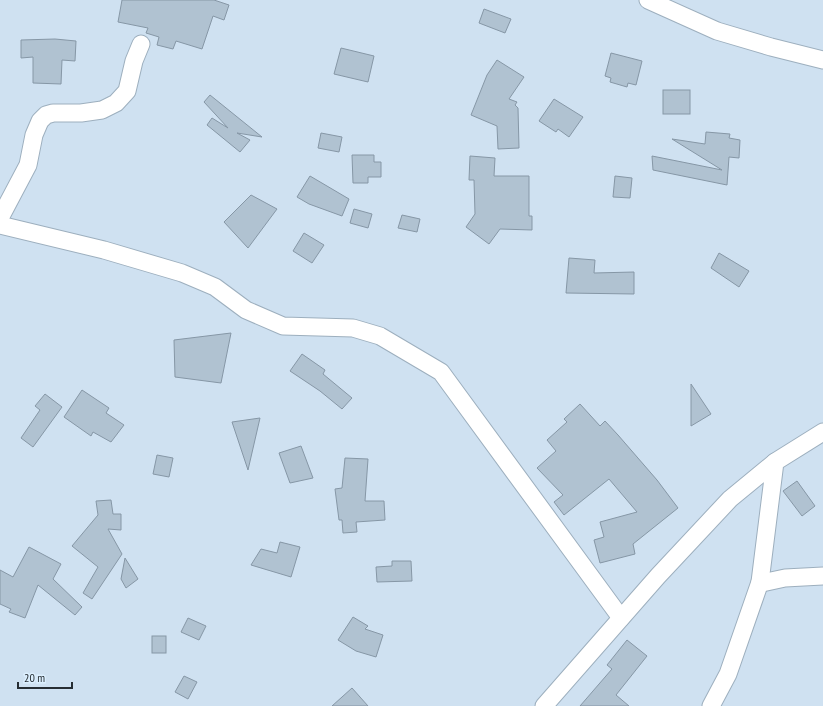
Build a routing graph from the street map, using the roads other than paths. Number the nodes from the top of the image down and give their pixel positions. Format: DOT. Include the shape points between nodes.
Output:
graph roads {
  1 [pos="648,0"];
  2 [pos="141,44"];
  3 [pos="823,60"];
  4 [pos="0,218"];
  5 [pos="0,225"];
  6 [pos="823,432"];
  7 [pos="775,462"];
  8 [pos="823,576"];
  9 [pos="760,582"];
  10 [pos="621,618"];
  11 [pos="544,706"];
  12 [pos="711,706"];
  1 -- 3 [label="street" via="718,31"];
  2 -- 4 [label="street" via="127,91 116,103 102,110 53,113 40,121 34,135 28,165"];
  5 -- 10 [label="street" via="104,250 182,274 215,287 246,310 283,326 353,328 380,336 441,372"];
  6 -- 7 [label="street"];
  7 -- 9 [label="street"];
  7 -- 10 [label="street" via="730,499"];
  8 -- 9 [label="street"];
  9 -- 12 [label="street" via="728,674"];
  10 -- 11 [label="street"];
}
